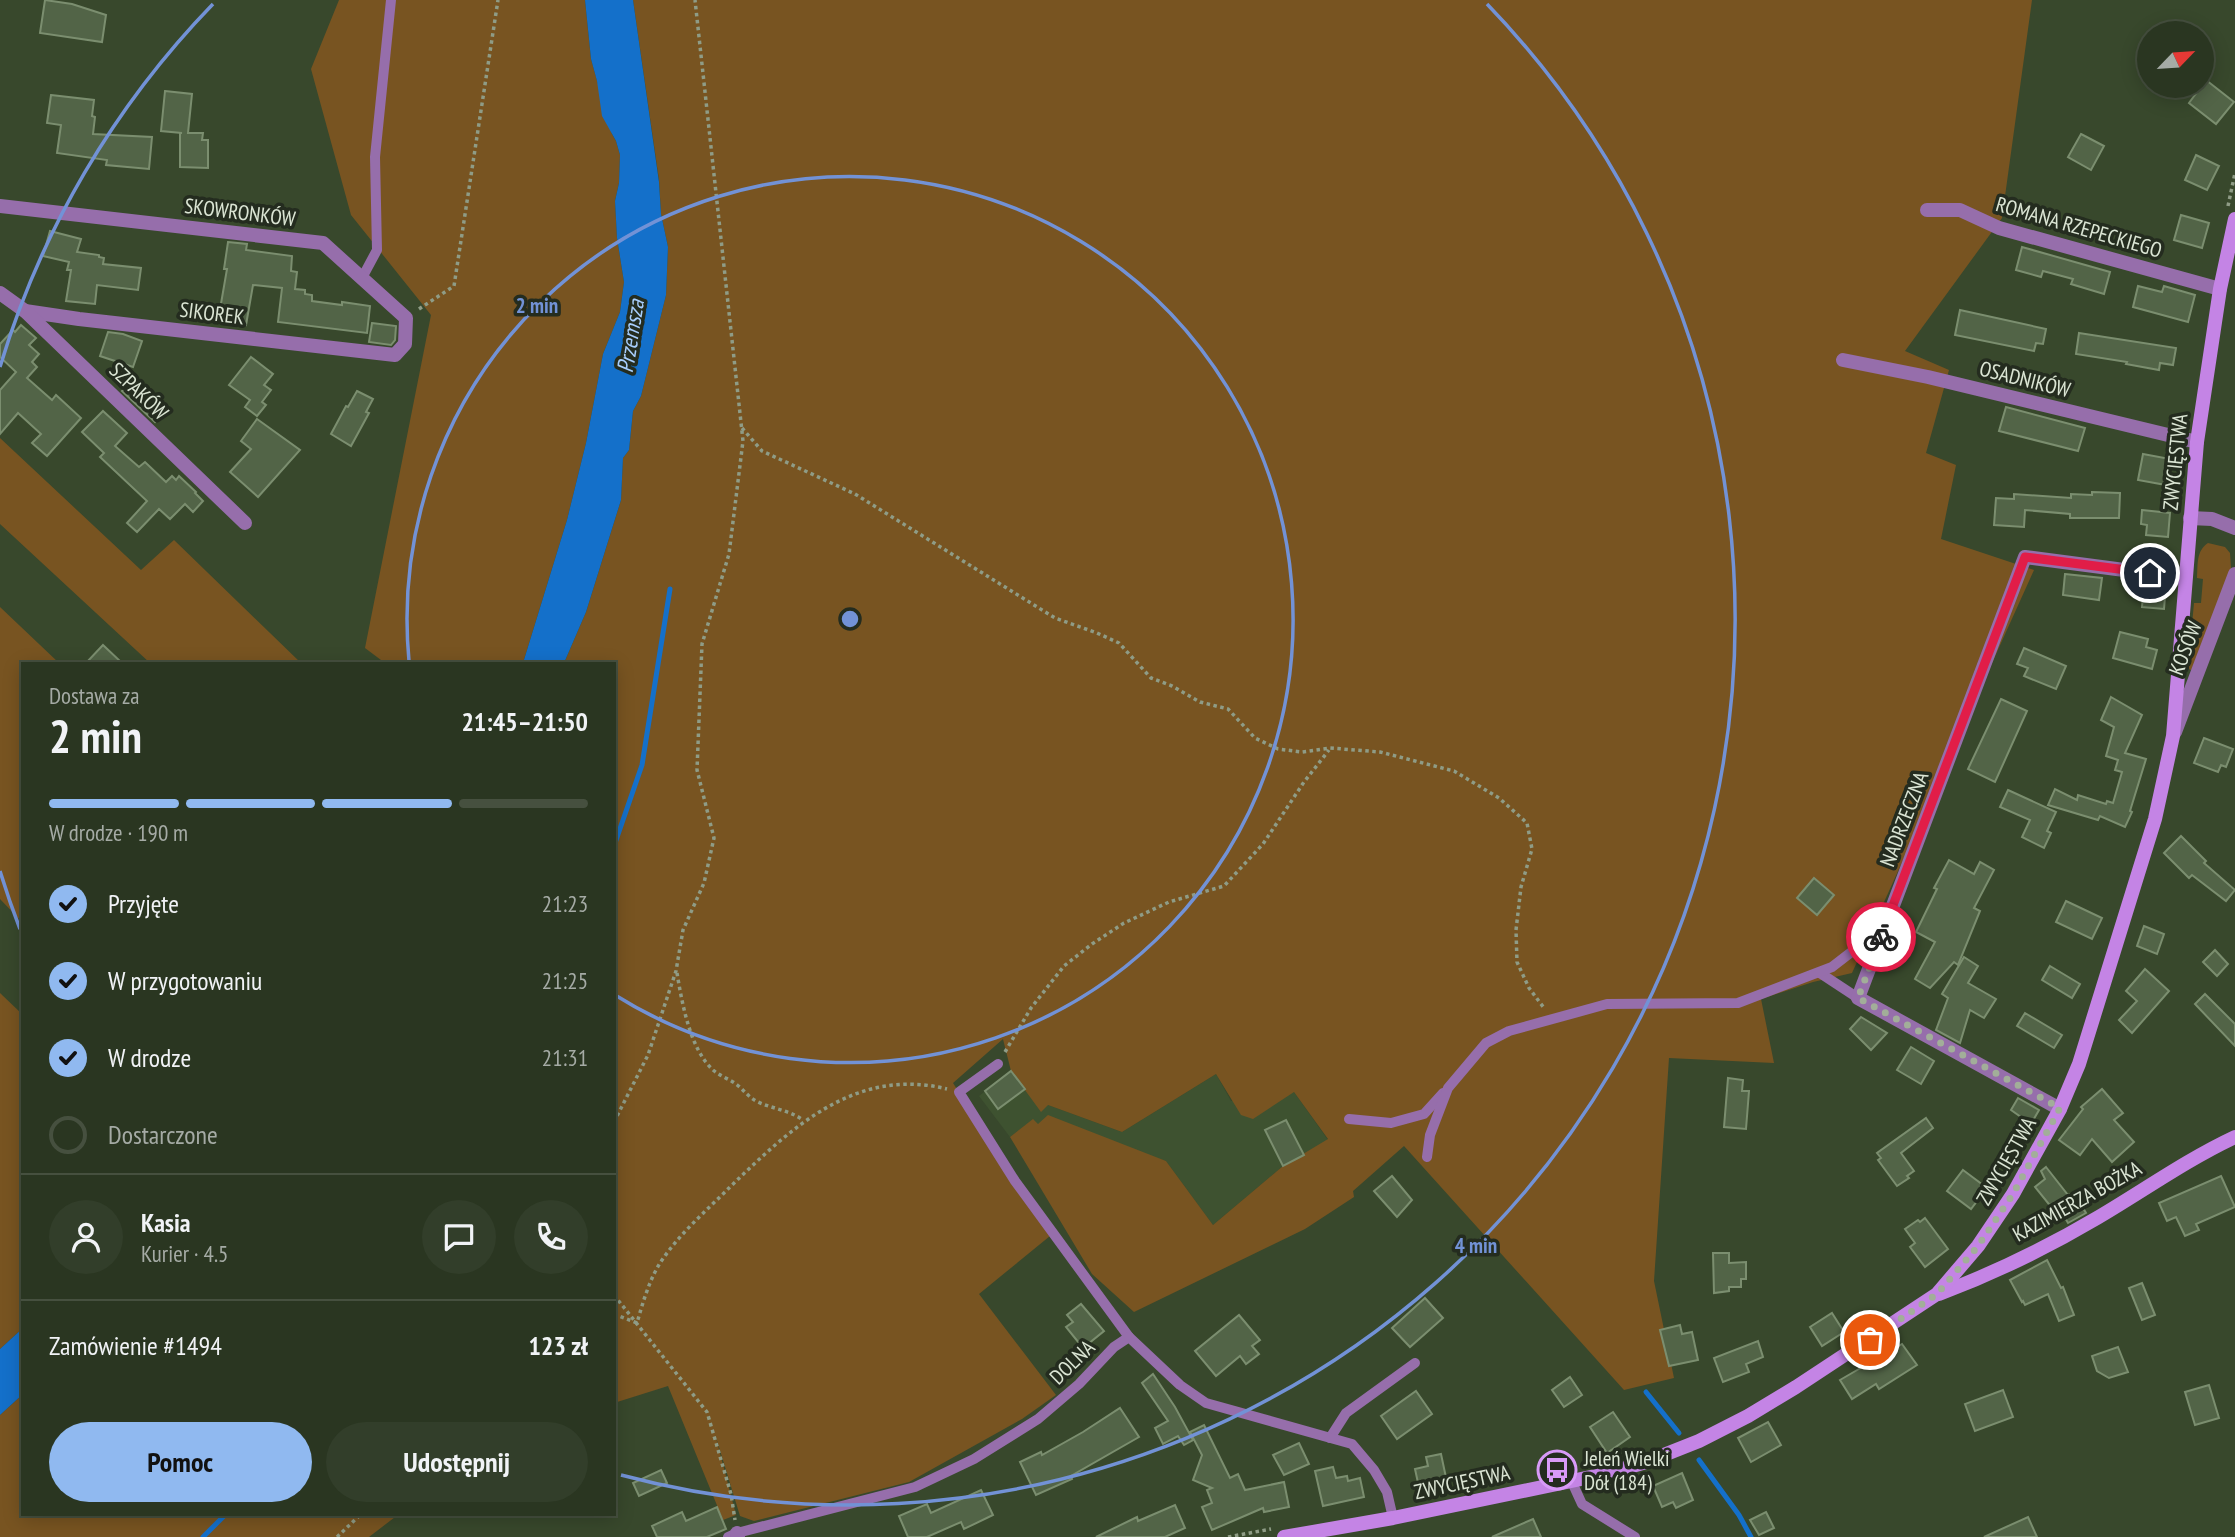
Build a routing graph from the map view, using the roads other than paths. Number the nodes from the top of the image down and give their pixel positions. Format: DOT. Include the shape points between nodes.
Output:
graph roads {
  1 [pos="391,0"];
  2 [pos="0,206"];
  3 [pos="1927,210"];
  4 [pos="2231,215"];
  5 [pos="362,278"];
  6 [pos="2220,289"];
  7 [pos="0,293"];
  8 [pos="25,311"];
  9 [pos="395,355"];
  10 [pos="1843,360"];
  11 [pos="2197,442"];
  12 [pos="2190,517"];
  13 [pos="245,523"];
  14 [pos="2235,528"];
  15 [pos="2235,574"];
  16 [pos="2185,578"];
  17 [pos="2173,736"];
  18 [pos="1883,933"];
  19 [pos="1820,973"];
  20 [pos="1858,998"];
  21 [pos="998,1064"];
  22 [pos="1448,1088"];
  23 [pos="2060,1108"];
  24 [pos="1349,1119"];
  25 [pos="2235,1137"];
  26 [pos="1427,1157"];
  27 [pos="1937,1294"];
  28 [pos="1129,1336"];
  29 [pos="1415,1363"];
  30 [pos="1330,1438"];
  31 [pos="1571,1480"];
  32 [pos="1392,1518"];
  33 [pos="735,1536"];
  34 [pos="1284,1537"];
  35 [pos="1635,1537"];
  1 -- 5 [label="lane" via="375,157 377,250"];
  2 -- 5 [label="street, SKOWRONKÓW" via="323,243"];
  3 -- 6 [label="street, ROMANA RZEPECKIEGO" via="1960,210 1999,228"];
  4 -- 6 [label="street, ZWYCIĘSTWA"];
  5 -- 9 [label="street, SKOWRONKÓW" via="406,318 405,344"];
  6 -- 11 [label="street, ZWYCIĘSTWA"];
  7 -- 8 [label="street, SZPAKÓW"];
  8 -- 9 [label="street, SIKOREK"];
  8 -- 13 [label="street, SZPAKÓW"];
  10 -- 11 [label="street, OSADNIKÓW"];
  11 -- 12 [label="street, ZWYCIĘSTWA"];
  12 -- 14 [label="street"];
  12 -- 16 [label="street, ZWYCIĘSTWA"];
  15 -- 17 [label="street, KOSÓW"];
  16 -- 17 [label="street, ZWYCIĘSTWA"];
  16 -- 18 [label="street, NADRZECZNA" via="2025,557"];
  17 -- 23 [label="street, ZWYCIĘSTWA" via="2155,818 2079,1064"];
  18 -- 19 [label="lane"];
  18 -- 20 [label="street, NADRZECZNA"];
  19 -- 20 [label="lane"];
  19 -- 22 [label="lane" via="1738,1003 1607,1004 1509,1031 1486,1044"];
  20 -- 23 [label="street"];
  21 -- 28 [label="lane" via="959,1092 1015,1181"];
  22 -- 24 [label="lane" via="1424,1114 1391,1123"];
  22 -- 26 [label="lane" via="1430,1135"];
  23 -- 27 [label="street, ZWYCIĘSTWA" via="2013,1194 1978,1246"];
  25 -- 27 [label="street, KAZIMIERZA BOŻKA" via="2095,1219 1981,1278"];
  27 -- 31 [label="street, ZWYCIĘSTWA" via="1796,1387 1699,1441 1646,1462"];
  28 -- 30 [label="lane" via="1180,1385 1206,1402"];
  28 -- 33 [label="lane, DOLNA" via="1038,1419 974,1458 915,1487"];
  29 -- 30 [label="lane" via="1346,1413"];
  30 -- 32 [label="lane" via="1352,1444 1374,1470 1387,1492"];
  31 -- 32 [label="street, ZWYCIĘSTWA"];
  31 -- 35 [label="lane" via="1582,1504"];
  32 -- 34 [label="street, ZWYCIĘSTWA"];
}
